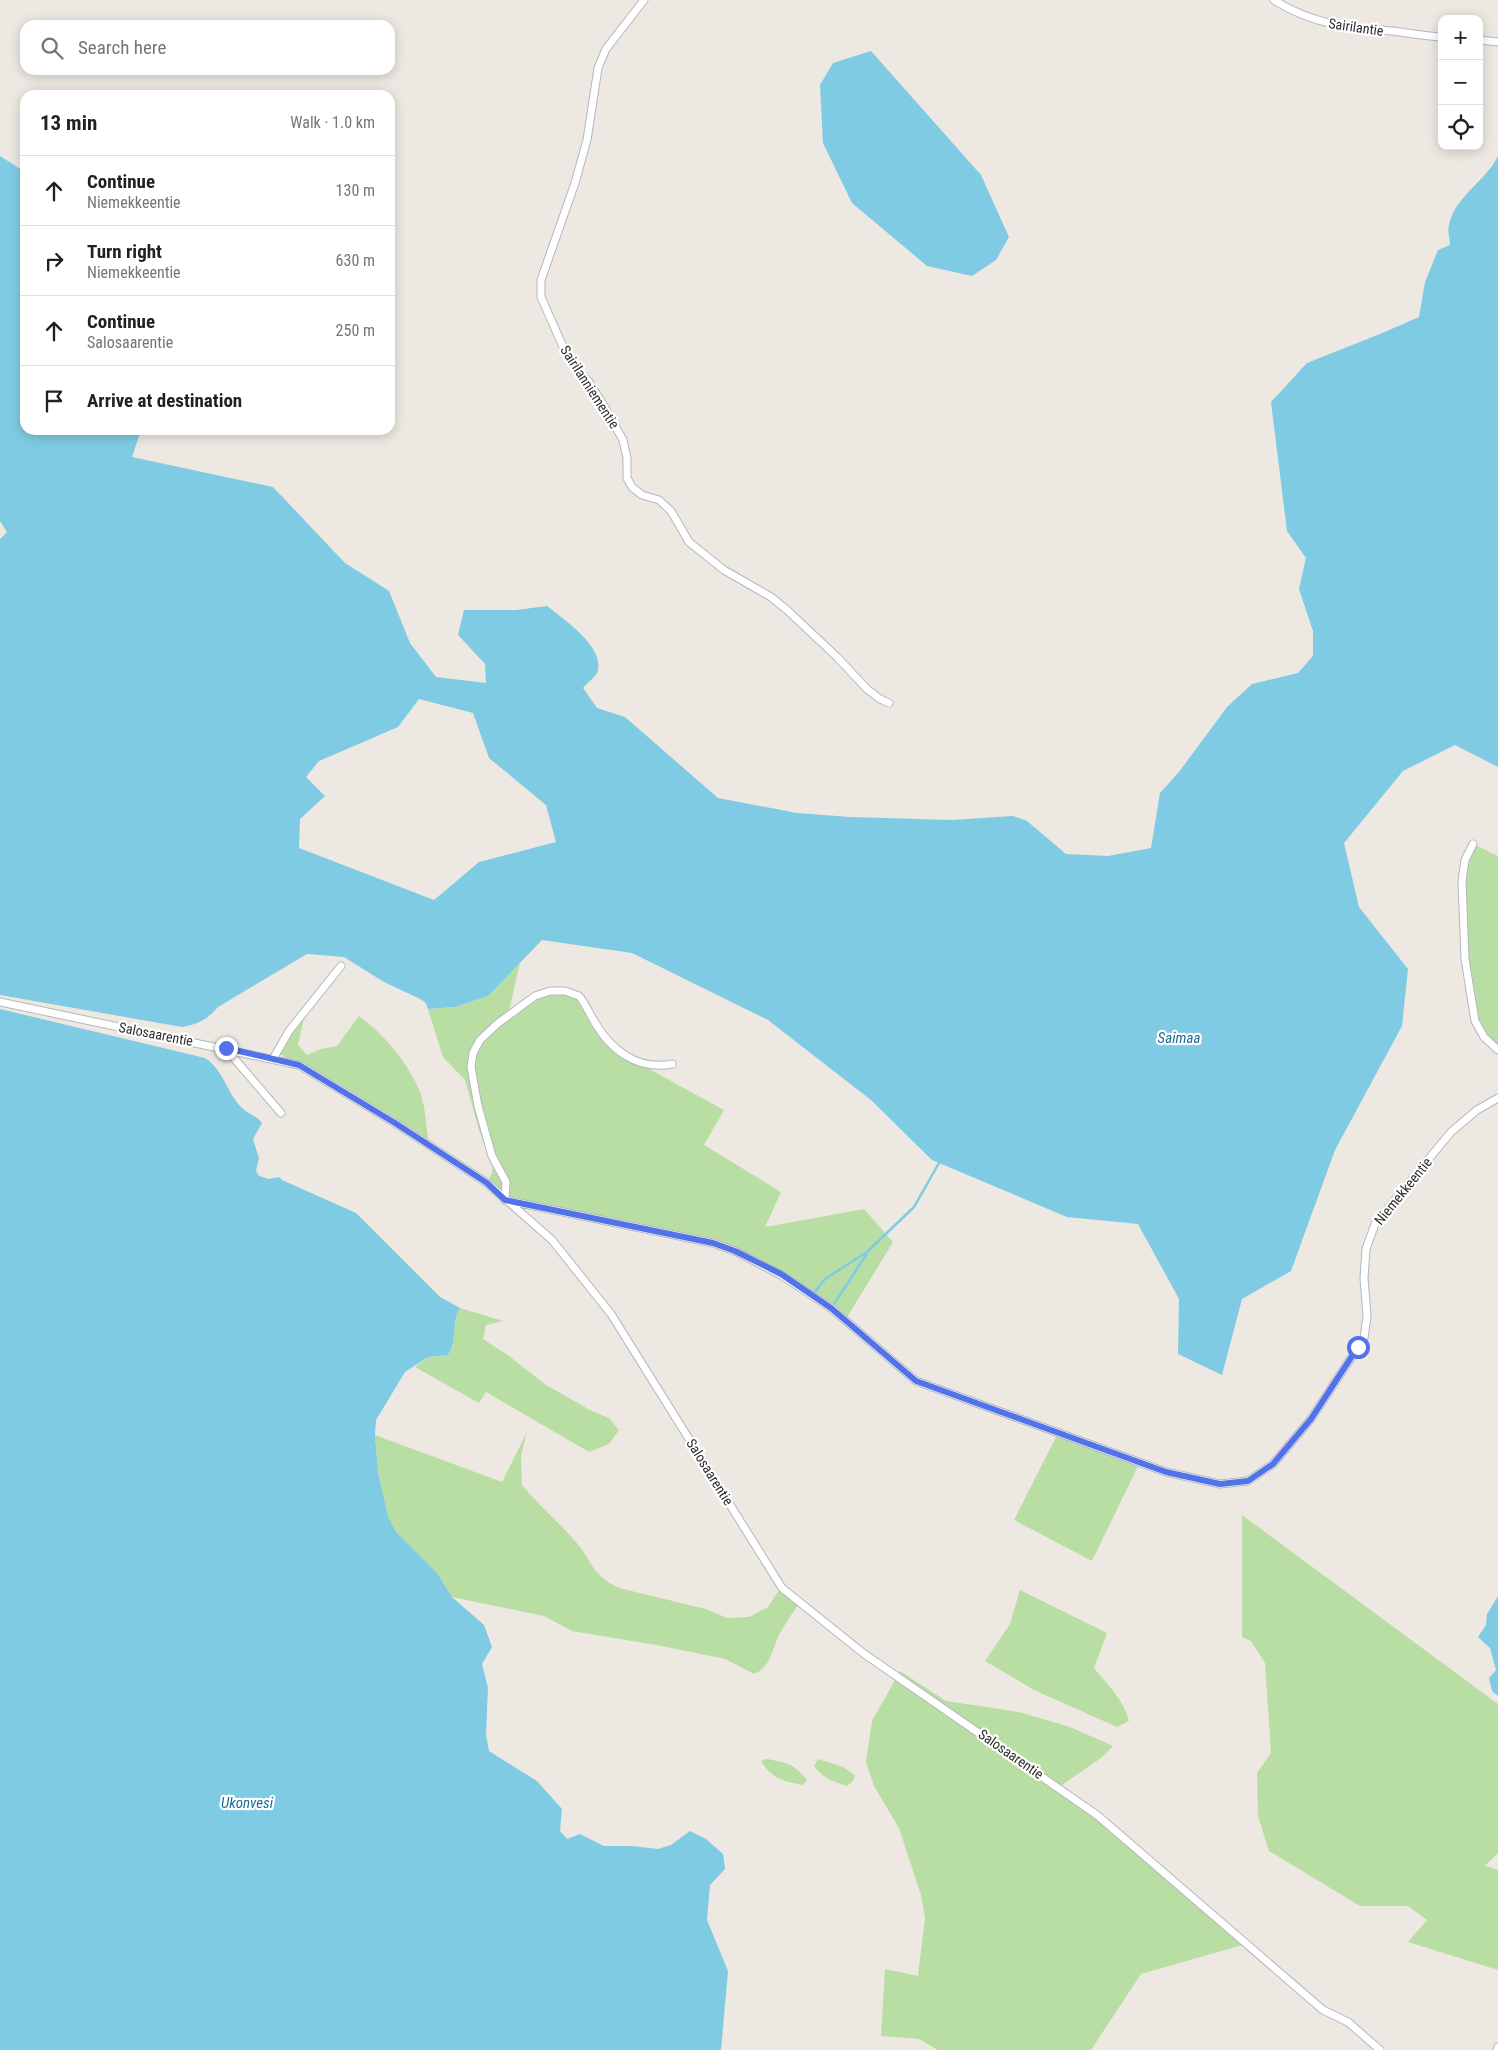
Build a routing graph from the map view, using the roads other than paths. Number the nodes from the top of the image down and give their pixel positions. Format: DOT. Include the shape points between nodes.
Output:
graph roads {
  1 [pos="644,0"];
  2 [pos="1274,0"];
  3 [pos="1438,37"];
  4 [pos="1483,40"];
  5 [pos="1498,42"];
  6 [pos="890,703"];
  7 [pos="1473,844"];
  8 [pos="341,966"];
  9 [pos="0,1002"];
  10 [pos="226,1048"];
  11 [pos="1498,1050"];
  12 [pos="273,1059"];
  13 [pos="672,1064"];
  14 [pos="1498,1098"];
  15 [pos="282,1113"];
  16 [pos="505,1200"];
  17 [pos="1380,2050"];
  1 -- 6 [label="street, Sairilanniementie" via="606,49 598,68 586,140 542,280 542,297 564,349 589,382 623,440 632,487 642,495 659,500 671,511 689,542 724,570 787,610 867,689"];
  2 -- 3 [label="street, Sairilantie" via="1293,12 1346,28"];
  4 -- 5 [label="street"];
  7 -- 11 [label="street" via="1465,860 1462,881 1465,959 1475,1021 1484,1037"];
  8 -- 12 [label="street" via="289,1031"];
  9 -- 10 [label="street, Salosaarentie"];
  10 -- 12 [label="street, Salosaarentie"];
  10 -- 15 [label="street"];
  12 -- 16 [label="street, Salosaarentie" via="299,1065 487,1183"];
  13 -- 16 [label="street" via="648,1066 631,1059 603,1035 579,996 565,991 535,996 497,1024 480,1040 473,1053 471,1067 492,1156 506,1182"];
  14 -- 16 [label="street, Niemekkeentie" via="1477,1110 1452,1132 1375,1224 1366,1249 1367,1316 1364,1338 1311,1419 1273,1464 1248,1481 1220,1484 1166,1472 916,1381 841,1315 781,1274 735,1251 713,1243"];
  16 -- 17 [label="street, Salosaarentie" via="552,1240 611,1314 782,1588 863,1653 1097,1815 1323,2010 1348,2022"];
}
